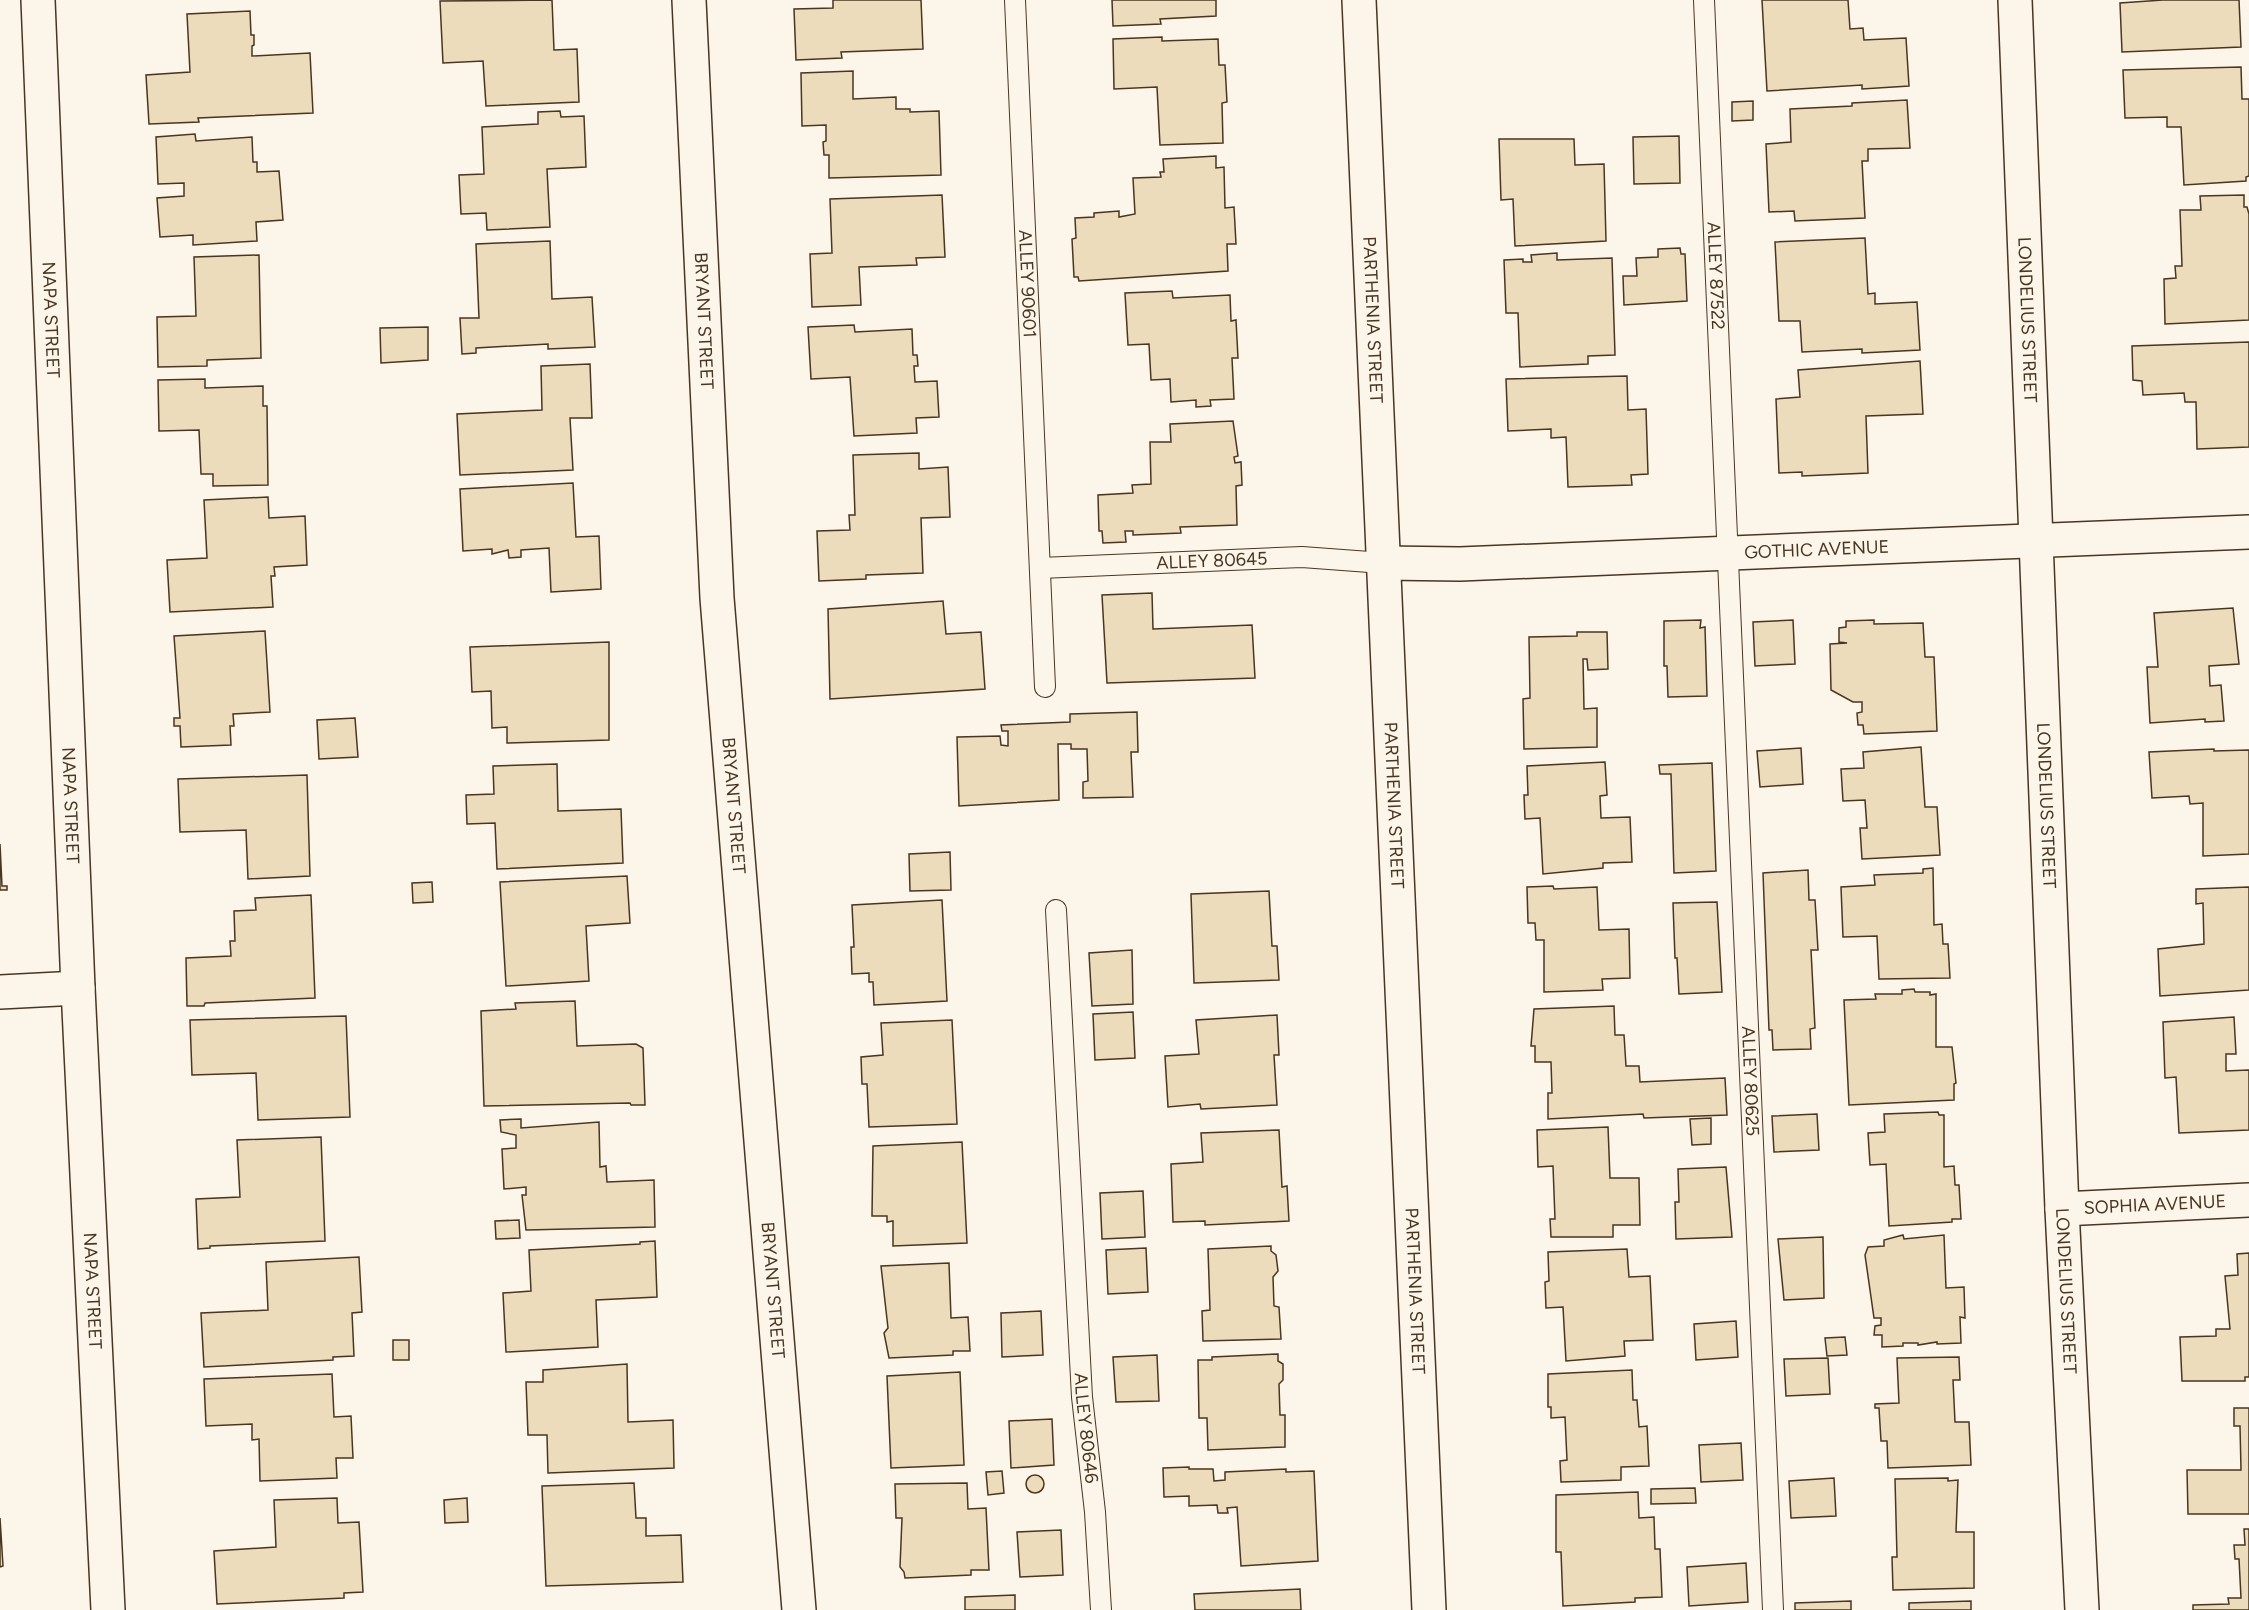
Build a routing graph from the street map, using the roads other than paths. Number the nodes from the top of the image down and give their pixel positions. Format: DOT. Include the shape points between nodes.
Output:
graph roads {
  1 [pos="38,0"];
  2 [pos="688,0"];
  3 [pos="1014,0"];
  4 [pos="1359,0"];
  5 [pos="1704,0"];
  6 [pos="2014,0"];
  7 [pos="2249,531"];
  8 [pos="2035,540"];
  9 [pos="1728,552"];
  10 [pos="1383,563"];
  11 [pos="1040,568"];
  12 [pos="1045,687"];
  13 [pos="1056,910"];
  14 [pos="78,988"];
  15 [pos="0,992"];
  16 [pos="2249,1200"];
  17 [pos="2062,1209"];
  18 [pos="108,1610"];
  19 [pos="799,1610"];
  20 [pos="1101,1610"];
  21 [pos="1429,1610"];
  22 [pos="1773,1610"];
  23 [pos="2082,1610"];
  1 -- 14 [label="street, NAPA STREET"];
  2 -- 19 [label="street, BRYANT STREET" via="717,598"];
  3 -- 11 [label="lane, ALLEY 90601"];
  4 -- 10 [label="street, PARTHENIA STREET"];
  5 -- 9 [label="lane, ALLEY 87522"];
  6 -- 8 [label="street, LONDELIUS STREET"];
  7 -- 8 [label="street, GOTHIC AVENUE"];
  8 -- 9 [label="street, GOTHIC AVENUE"];
  8 -- 17 [label="street, LONDELIUS STREET"];
  9 -- 10 [label="street, GOTHIC AVENUE" via="1460,564"];
  9 -- 22 [label="lane, ALLEY 80625"];
  10 -- 11 [label="lane, ALLEY 80645" via="1302,557"];
  10 -- 21 [label="street, PARTHENIA STREET"];
  11 -- 12 [label="lane, ALLEY 90601"];
  13 -- 20 [label="lane, ALLEY 80646" via="1083,1397"];
  14 -- 15 [label="street"];
  14 -- 18 [label="street, NAPA STREET"];
  16 -- 17 [label="street, SOPHIA AVENUE"];
  17 -- 23 [label="street, LONDELIUS STREET"];
}
